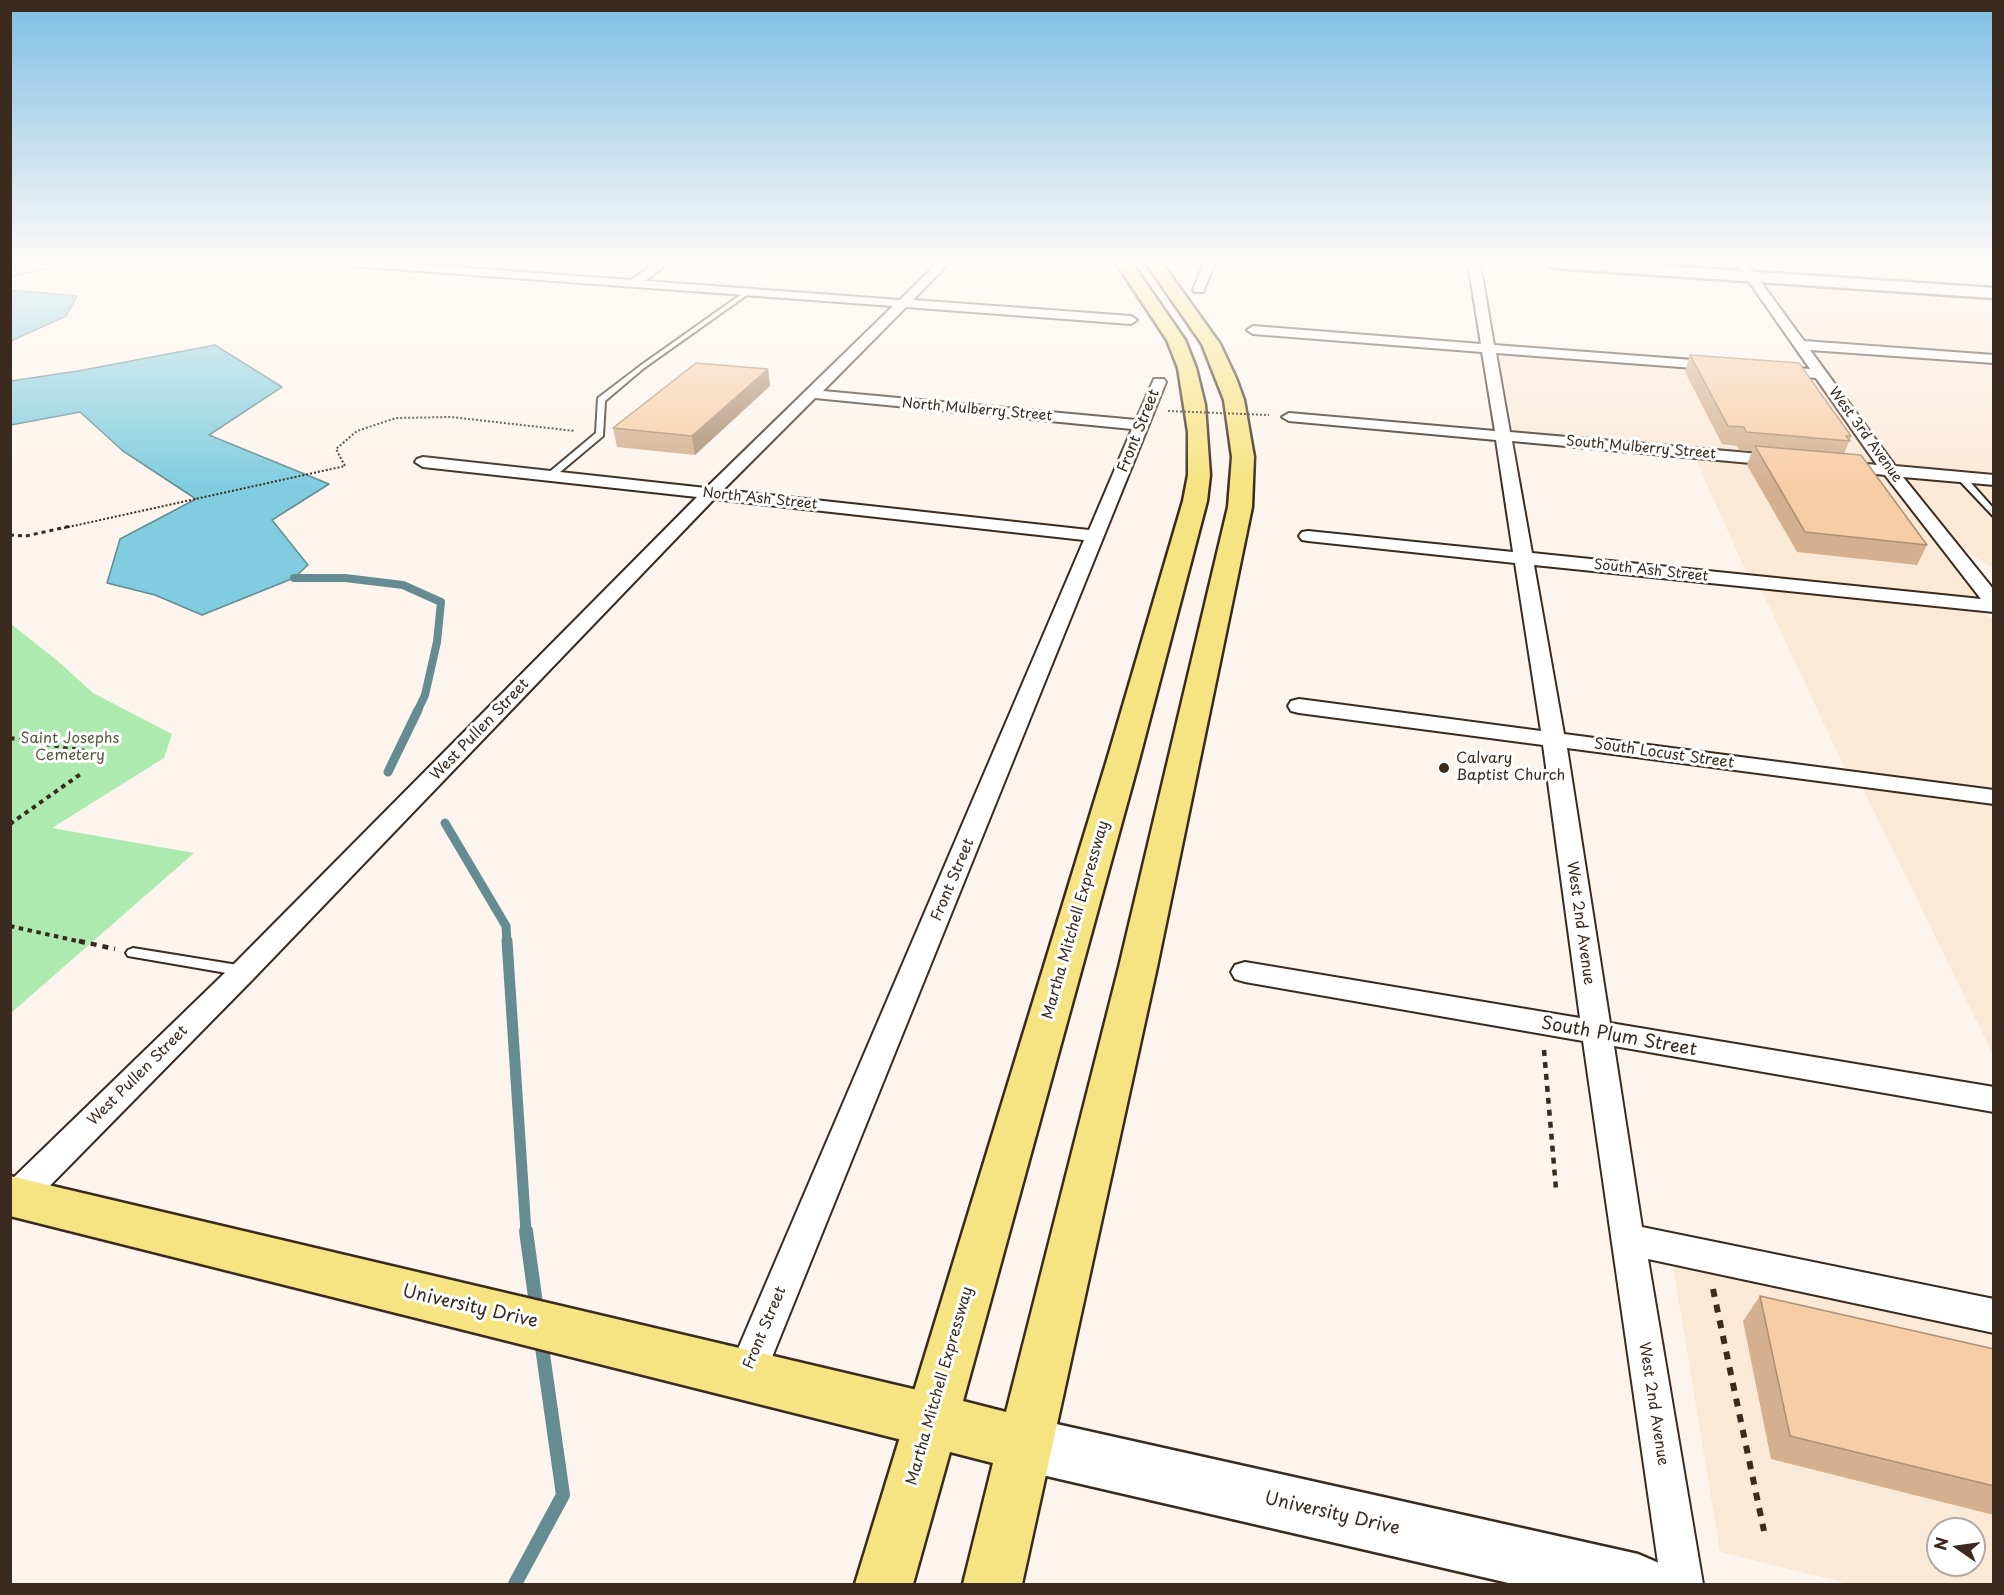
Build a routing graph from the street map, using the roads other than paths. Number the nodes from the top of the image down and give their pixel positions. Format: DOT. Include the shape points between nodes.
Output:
graph roads {
  1 [pos="685,337"];
  2 [pos="870,337"];
  3 [pos="1174,337"];
  4 [pos="1206,337"];
  5 [pos="1350,337"];
  6 [pos="1486,337"];
  7 [pos="1796,337"];
  8 [pos="1801,345"];
  9 [pos="1488,348"];
  10 [pos="1994,359"];
  11 [pos="1739,367"];
  12 [pos="1762,369"];
  13 [pos="1821,374"];
  14 [pos="1159,382"];
  15 [pos="813,394"];
  16 [pos="1289,417"];
  17 [pos="1142,425"];
  18 [pos="1503,436"];
  19 [pos="423,462"];
  20 [pos="1796,462"];
  21 [pos="1819,464"];
  22 [pos="1890,471"];
  23 [pos="550,476"];
  24 [pos="1961,477"];
  25 [pos="1994,480"];
  26 [pos="710,494"];
  27 [pos="1994,515"];
  28 [pos="1096,536"];
  29 [pos="1308,536"];
  30 [pos="1522,559"];
  31 [pos="1994,604"];
  32 [pos="1299,706"];
  33 [pos="1554,739"];
  34 [pos="1994,797"];
  35 [pos="133,953"];
  36 [pos="244,971"];
  37 [pos="1245,972"];
  38 [pos="1596,1033"];
  39 [pos="1994,1101"];
  40 [pos="13,1197"];
  41 [pos="1627,1239"];
  42 [pos="1994,1316"];
  43 [pos="745,1377"];
  44 [pos="930,1420"];
  45 [pos="1025,1444"];
  46 [pos="884,1584"];
  47 [pos="992,1584"];
  48 [pos="1638,1584"];
  49 [pos="1682,1584"];
  1 -- 23 [label="lane" via="601,400 600,434"];
  2 -- 15 [label="street, West Pullen Street"];
  3 -- 44 [label="main road, Martha Mitchell Expressway" via="1195,405 1198,484 1132,727"];
  4 -- 45 [label="main road" via="1234,400 1243,457 1240,507 1138,967"];
  5 -- 9 [label="street"];
  6 -- 9 [label="street, West 2nd Avenue"];
  7 -- 8 [label="street, West 3rd Avenue"];
  8 -- 10 [label="street"];
  8 -- 13 [label="street, West 3rd Avenue"];
  9 -- 11 [label="street"];
  9 -- 18 [label="street, West 2nd Avenue"];
  12 -- 13 [label="street"];
  13 -- 22 [label="street, West 3rd Avenue"];
  14 -- 17 [label="street, Front Street"];
  15 -- 17 [label="street, North Mulberry Street"];
  15 -- 26 [label="street, West Pullen Street"];
  16 -- 18 [label="street, South Mulberry Street"];
  17 -- 28 [label="street, Front Street"];
  18 -- 20 [label="street, South Mulberry Street"];
  18 -- 30 [label="street, West 2nd Avenue"];
  19 -- 23 [label="street, North Ash Street"];
  21 -- 22 [label="street"];
  22 -- 24 [label="street"];
  22 -- 31 [label="street, West 3rd Avenue"];
  23 -- 26 [label="street, North Ash Street"];
  24 -- 25 [label="street"];
  24 -- 27 [label="lane"];
  26 -- 28 [label="street, North Ash Street"];
  26 -- 36 [label="street, West Pullen Street"];
  28 -- 43 [label="street, Front Street"];
  29 -- 30 [label="street, South Ash Street"];
  30 -- 31 [label="street, South Ash Street"];
  30 -- 33 [label="street, West 2nd Avenue"];
  32 -- 33 [label="street, South Locust Street"];
  33 -- 34 [label="street, South Locust Street"];
  33 -- 38 [label="street, West 2nd Avenue"];
  35 -- 36 [label="lane"];
  36 -- 40 [label="street, West Pullen Street"];
  37 -- 38 [label="street, South Plum Street"];
  38 -- 39 [label="street, South Plum Street"];
  38 -- 41 [label="street, West 2nd Avenue"];
  40 -- 43 [label="main road, University Drive"];
  41 -- 42 [label="street"];
  41 -- 49 [label="street, West 2nd Avenue"];
  43 -- 44 [label="main road, University Drive"];
  44 -- 45 [label="main road, University Drive"];
  44 -- 46 [label="main road, Martha Mitchell Expressway"];
  45 -- 47 [label="main road"];
  45 -- 48 [label="main road, University Drive"];
}
